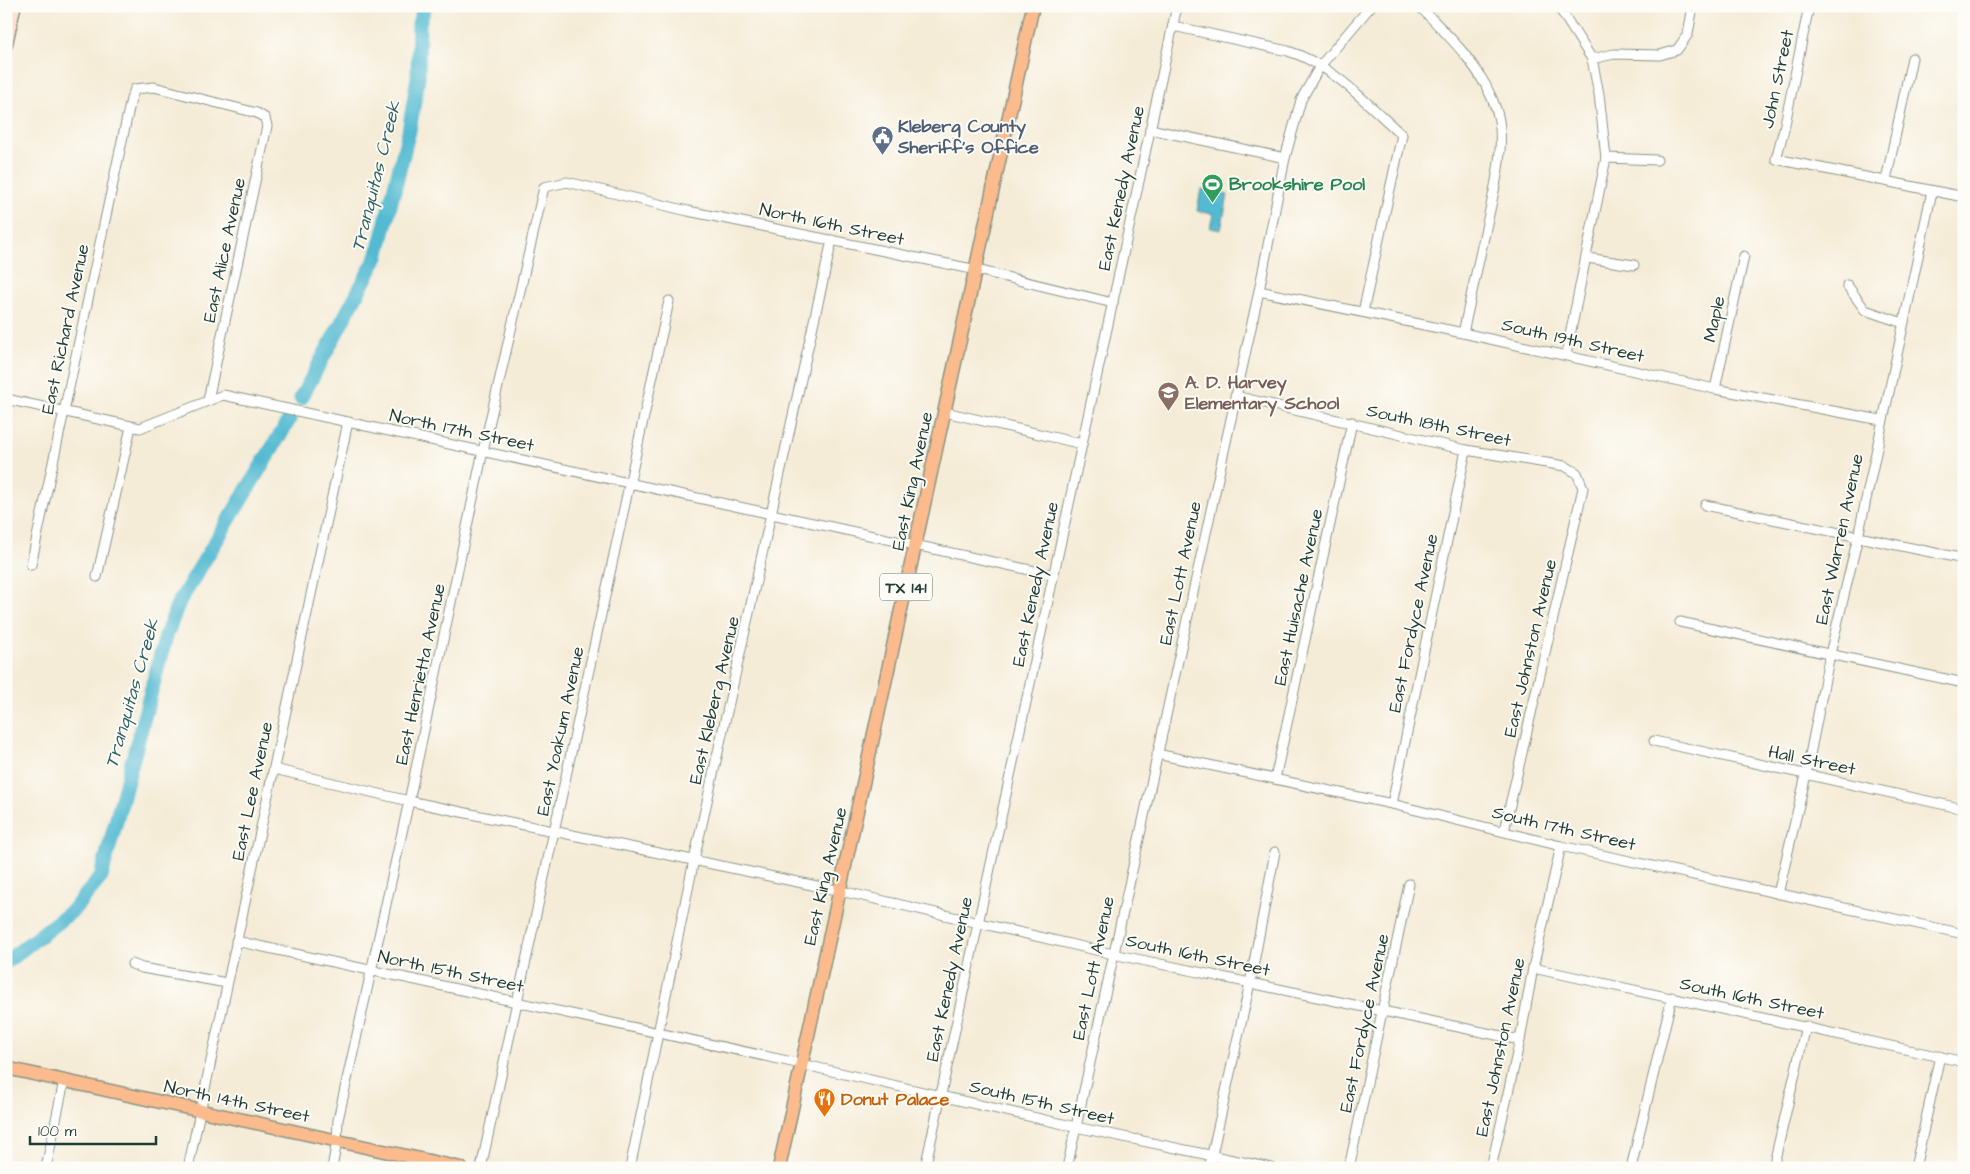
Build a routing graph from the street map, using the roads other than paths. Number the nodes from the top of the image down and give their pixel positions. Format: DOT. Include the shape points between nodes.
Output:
graph roads {
  1 [pos="15,6"];
  2 [pos="1033,6"];
  3 [pos="1177,6"];
  4 [pos="1371,6"];
  5 [pos="1419,6"];
  6 [pos="1558,6"];
  7 [pos="1693,6"];
  8 [pos="1809,6"];
  9 [pos="1172,26"];
  10 [pos="6,46"];
  11 [pos="1912,58"];
  12 [pos="1592,59"];
  13 [pos="1320,66"];
  14 [pos="131,99"];
  15 [pos="1150,129"];
  16 [pos="1285,158"];
  17 [pos="1606,158"];
  18 [pos="1657,160"];
  19 [pos="1886,180"];
  20 [pos="544,187"];
  21 [pos="1932,191"];
  22 [pos="1964,197"];
  23 [pos="832,240"];
  24 [pos="1744,256"];
  25 [pos="1587,258"];
  26 [pos="1634,264"];
  27 [pos="977,270"];
  28 [pos="1847,285"];
  29 [pos="1259,291"];
  30 [pos="669,301"];
  31 [pos="1112,303"];
  32 [pos="1364,312"];
  33 [pos="1903,323"];
  34 [pos="1464,333"];
  35 [pos="1566,355"];
  36 [pos="1715,389"];
  37 [pos="1235,396"];
  38 [pos="6,399"];
  39 [pos="208,400"];
  40 [pos="64,412"];
  41 [pos="945,412"];
  42 [pos="1881,420"];
  43 [pos="348,422"];
  44 [pos="1352,422"];
  45 [pos="131,427"];
  46 [pos="1082,444"];
  47 [pos="1466,450"];
  48 [pos="483,451"];
  49 [pos="1577,473"];
  50 [pos="629,483"];
  51 [pos="1705,505"];
  52 [pos="773,513"];
  53 [pos="1858,536"];
  54 [pos="915,545"];
  55 [pos="1964,559"];
  56 [pos="31,566"];
  57 [pos="96,576"];
  58 [pos="1053,576"];
  59 [pos="1680,622"];
  60 [pos="1830,654"];
  61 [pos="1964,684"];
  62 [pos="1654,741"];
  63 [pos="1157,754"];
  64 [pos="274,770"];
  65 [pos="1806,776"];
  66 [pos="1275,779"];
  67 [pos="410,801"];
  68 [pos="1392,804"];
  69 [pos="1964,809"];
  70 [pos="555,831"];
  71 [pos="1504,831"];
  72 [pos="1561,846"];
  73 [pos="1275,852"];
  74 [pos="694,860"];
  75 [pos="1410,884"];
  76 [pos="840,890"];
  77 [pos="1778,894"];
  78 [pos="978,923"];
  79 [pos="1964,934"];
  80 [pos="236,941"];
  81 [pos="1113,954"];
  82 [pos="132,964"];
  83 [pos="1533,968"];
  84 [pos="370,971"];
  85 [pos="1250,983"];
  86 [pos="227,984"];
  87 [pos="1672,997"];
  88 [pos="518,1002"];
  89 [pos="1383,1011"];
  90 [pos="1806,1026"];
  91 [pos="659,1034"];
  92 [pos="1520,1040"];
  93 [pos="1940,1056"];
  94 [pos="1964,1062"];
  95 [pos="801,1064"];
  96 [pos="6,1068"];
  97 [pos="64,1081"];
  98 [pos="941,1096"];
  99 [pos="201,1111"];
  100 [pos="1076,1127"];
  101 [pos="338,1140"];
  102 [pos="1212,1155"];
  103 [pos="46,1168"];
  104 [pos="188,1168"];
  105 [pos="332,1168"];
  106 [pos="462,1168"];
  107 [pos="482,1168"];
  108 [pos="630,1168"];
  109 [pos="779,1168"];
  110 [pos="925,1168"];
  111 [pos="1067,1168"];
  112 [pos="1209,1168"];
  113 [pos="1271,1168"];
  114 [pos="1349,1168"];
  115 [pos="1491,1168"];
  116 [pos="1631,1168"];
  117 [pos="1773,1168"];
  118 [pos="1915,1168"];
  1 -- 10 [label="street"];
  2 -- 27 [label="main road, East King Avenue / TX 141"];
  3 -- 9 [label="street, East Kenedy Avenue"];
  4 -- 13 [label="street, East Lott Avenue"];
  5 -- 34 [label="street" via="1466,54 1490,92 1498,114 1500,148 1497,177"];
  6 -- 12 [label="street"];
  7 -- 12 [label="street" via="1688,34 1677,50 1660,55 1614,54"];
  8 -- 19 [label="street, John Street" via="1776,159"];
  9 -- 13 [label="street" via="1288,51 1305,56"];
  9 -- 15 [label="street, East Kenedy Avenue"];
  11 -- 19 [label="street"];
  12 -- 17 [label="street"];
  13 -- 16 [label="street, East Lott Avenue" via="1302,100"];
  13 -- 32 [label="street" via="1344,82 1402,135"];
  14 -- 39 [label="street, East Alice Avenue" via="135,89 154,87 257,113 265,118 267,126"];
  14 -- 40 [label="street, East Richard Avenue"];
  15 -- 16 [label="street"];
  15 -- 31 [label="street, East Kenedy Avenue"];
  16 -- 29 [label="street, East Lott Avenue"];
  17 -- 18 [label="street"];
  17 -- 25 [label="street"];
  19 -- 21 [label="street"];
  20 -- 23 [label="street, North 16th Street" via="567,182"];
  20 -- 48 [label="street, East Henrietta Avenue"];
  21 -- 22 [label="street"];
  21 -- 33 [label="street, East Warren Avenue"];
  23 -- 27 [label="street, North 16th Street"];
  23 -- 52 [label="street, East Kleberg Avenue"];
  24 -- 36 [label="street, Maple"];
  25 -- 26 [label="street"];
  25 -- 35 [label="street"];
  27 -- 31 [label="street, North 16th Street"];
  27 -- 41 [label="main road, East King Avenue / TX 141"];
  28 -- 33 [label="street" via="1865,310"];
  29 -- 32 [label="street, South 19th Street"];
  29 -- 37 [label="street, East Lott Avenue"];
  30 -- 50 [label="street, East Yoakum Avenue"];
  31 -- 46 [label="street, East Kenedy Avenue"];
  32 -- 34 [label="street, South 19th Street"];
  33 -- 42 [label="street, East Warren Avenue"];
  34 -- 35 [label="street, South 19th Street"];
  35 -- 36 [label="street, South 19th Street"];
  36 -- 42 [label="street, South 19th Street"];
  37 -- 44 [label="street, South 18th Street"];
  37 -- 63 [label="street, East Lott Avenue"];
  38 -- 40 [label="street, North 17th Street"];
  39 -- 43 [label="street, North 17th Street" via="223,394"];
  39 -- 45 [label="street, North 17th Street" via="140,428"];
  40 -- 45 [label="street, North 17th Street"];
  40 -- 56 [label="street, East Richard Avenue"];
  41 -- 46 [label="street"];
  41 -- 54 [label="main road, East King Avenue / TX 141"];
  42 -- 53 [label="street, East Warren Avenue"];
  43 -- 48 [label="street, North 17th Street"];
  43 -- 64 [label="street, East Lee Avenue"];
  44 -- 47 [label="street, South 18th Street"];
  44 -- 66 [label="street, East Huisache Avenue"];
  45 -- 57 [label="street"];
  46 -- 58 [label="street, East Kenedy Avenue"];
  47 -- 49 [label="street, South 18th Street" via="1565,466"];
  47 -- 68 [label="street, East Fordyce Avenue"];
  48 -- 50 [label="street, North 17th Street"];
  48 -- 67 [label="street, East Henrietta Avenue"];
  49 -- 71 [label="street, East Johnston Avenue" via="1583,488"];
  50 -- 52 [label="street, North 17th Street"];
  50 -- 70 [label="street, East Yoakum Avenue"];
  51 -- 53 [label="street"];
  52 -- 54 [label="street, North 17th Street"];
  52 -- 74 [label="street, East Kleberg Avenue"];
  53 -- 55 [label="street"];
  53 -- 60 [label="street, East Warren Avenue"];
  54 -- 58 [label="street"];
  54 -- 76 [label="main road, East King Avenue / TX 141"];
  58 -- 78 [label="street, East Kenedy Avenue"];
  59 -- 60 [label="street"];
  60 -- 61 [label="street"];
  60 -- 65 [label="street, East Warren Avenue"];
  62 -- 65 [label="street, Hall Street"];
  63 -- 66 [label="street, South 17th Street"];
  63 -- 81 [label="street, East Lott Avenue"];
  64 -- 67 [label="street"];
  64 -- 80 [label="street, East Lee Avenue"];
  65 -- 69 [label="street, Hall Street"];
  65 -- 77 [label="street, East Warren Avenue"];
  66 -- 68 [label="street, South 17th Street"];
  67 -- 70 [label="street"];
  67 -- 84 [label="street, East Henrietta Avenue"];
  68 -- 71 [label="street, South 17th Street"];
  70 -- 74 [label="street"];
  70 -- 88 [label="street, East Yoakum Avenue"];
  71 -- 72 [label="street, South 17th Street"];
  72 -- 77 [label="street, South 17th Street"];
  72 -- 83 [label="street, East Johnston Avenue"];
  73 -- 85 [label="street"];
  74 -- 76 [label="street, South 16th Street"];
  74 -- 91 [label="street, East Kleberg Avenue"];
  75 -- 89 [label="street, East Fordyce Avenue"];
  76 -- 78 [label="street, South 16th Street"];
  76 -- 95 [label="main road, East King Avenue / TX 141"];
  77 -- 79 [label="street, South 17th Street"];
  78 -- 81 [label="street, South 16th Street"];
  78 -- 98 [label="street, East Kenedy Avenue"];
  80 -- 84 [label="street, North 15th Street"];
  80 -- 86 [label="street, East Lee Avenue"];
  81 -- 85 [label="street, South 16th Street"];
  81 -- 100 [label="street, East Lott Avenue"];
  82 -- 86 [label="street"];
  83 -- 87 [label="street, South 16th Street"];
  83 -- 92 [label="street, East Johnston Avenue"];
  84 -- 88 [label="street, North 15th Street"];
  84 -- 101 [label="street, East Henrietta Avenue" via="338,1120"];
  85 -- 89 [label="street, South 16th Street"];
  85 -- 102 [label="street"];
  86 -- 99 [label="street, East Lee Avenue"];
  87 -- 90 [label="street, South 16th Street"];
  87 -- 116 [label="street"];
  88 -- 91 [label="street, North 15th Street"];
  88 -- 107 [label="street, East Yoakum Avenue"];
  89 -- 92 [label="street, South 16th Street"];
  89 -- 114 [label="street, East Fordyce Avenue"];
  90 -- 93 [label="street, South 16th Street"];
  90 -- 117 [label="street"];
  91 -- 95 [label="street, South 15th Street"];
  91 -- 108 [label="street, East Kleberg Avenue"];
  92 -- 115 [label="street, East Johnston Avenue"];
  93 -- 94 [label="street, South 16th Street"];
  93 -- 118 [label="street"];
  95 -- 98 [label="street, South 15th Street"];
  95 -- 109 [label="main road, East King Avenue / TX 141"];
  96 -- 97 [label="main road, North 14th Street"];
  97 -- 99 [label="main road, North 14th Street"];
  97 -- 103 [label="street"];
  98 -- 100 [label="street, South 15th Street"];
  98 -- 110 [label="street, East Kenedy Avenue"];
  99 -- 101 [label="main road, North 14th Street"];
  99 -- 104 [label="street, East Lee Avenue"];
  100 -- 102 [label="street, South 15th Street"];
  100 -- 111 [label="street, East Lott Avenue"];
  101 -- 105 [label="street, East Henrietta Avenue"];
  101 -- 106 [label="main road, North 14th Street"];
  102 -- 112 [label="street"];
  102 -- 113 [label="street, South 15th Street"];
}
